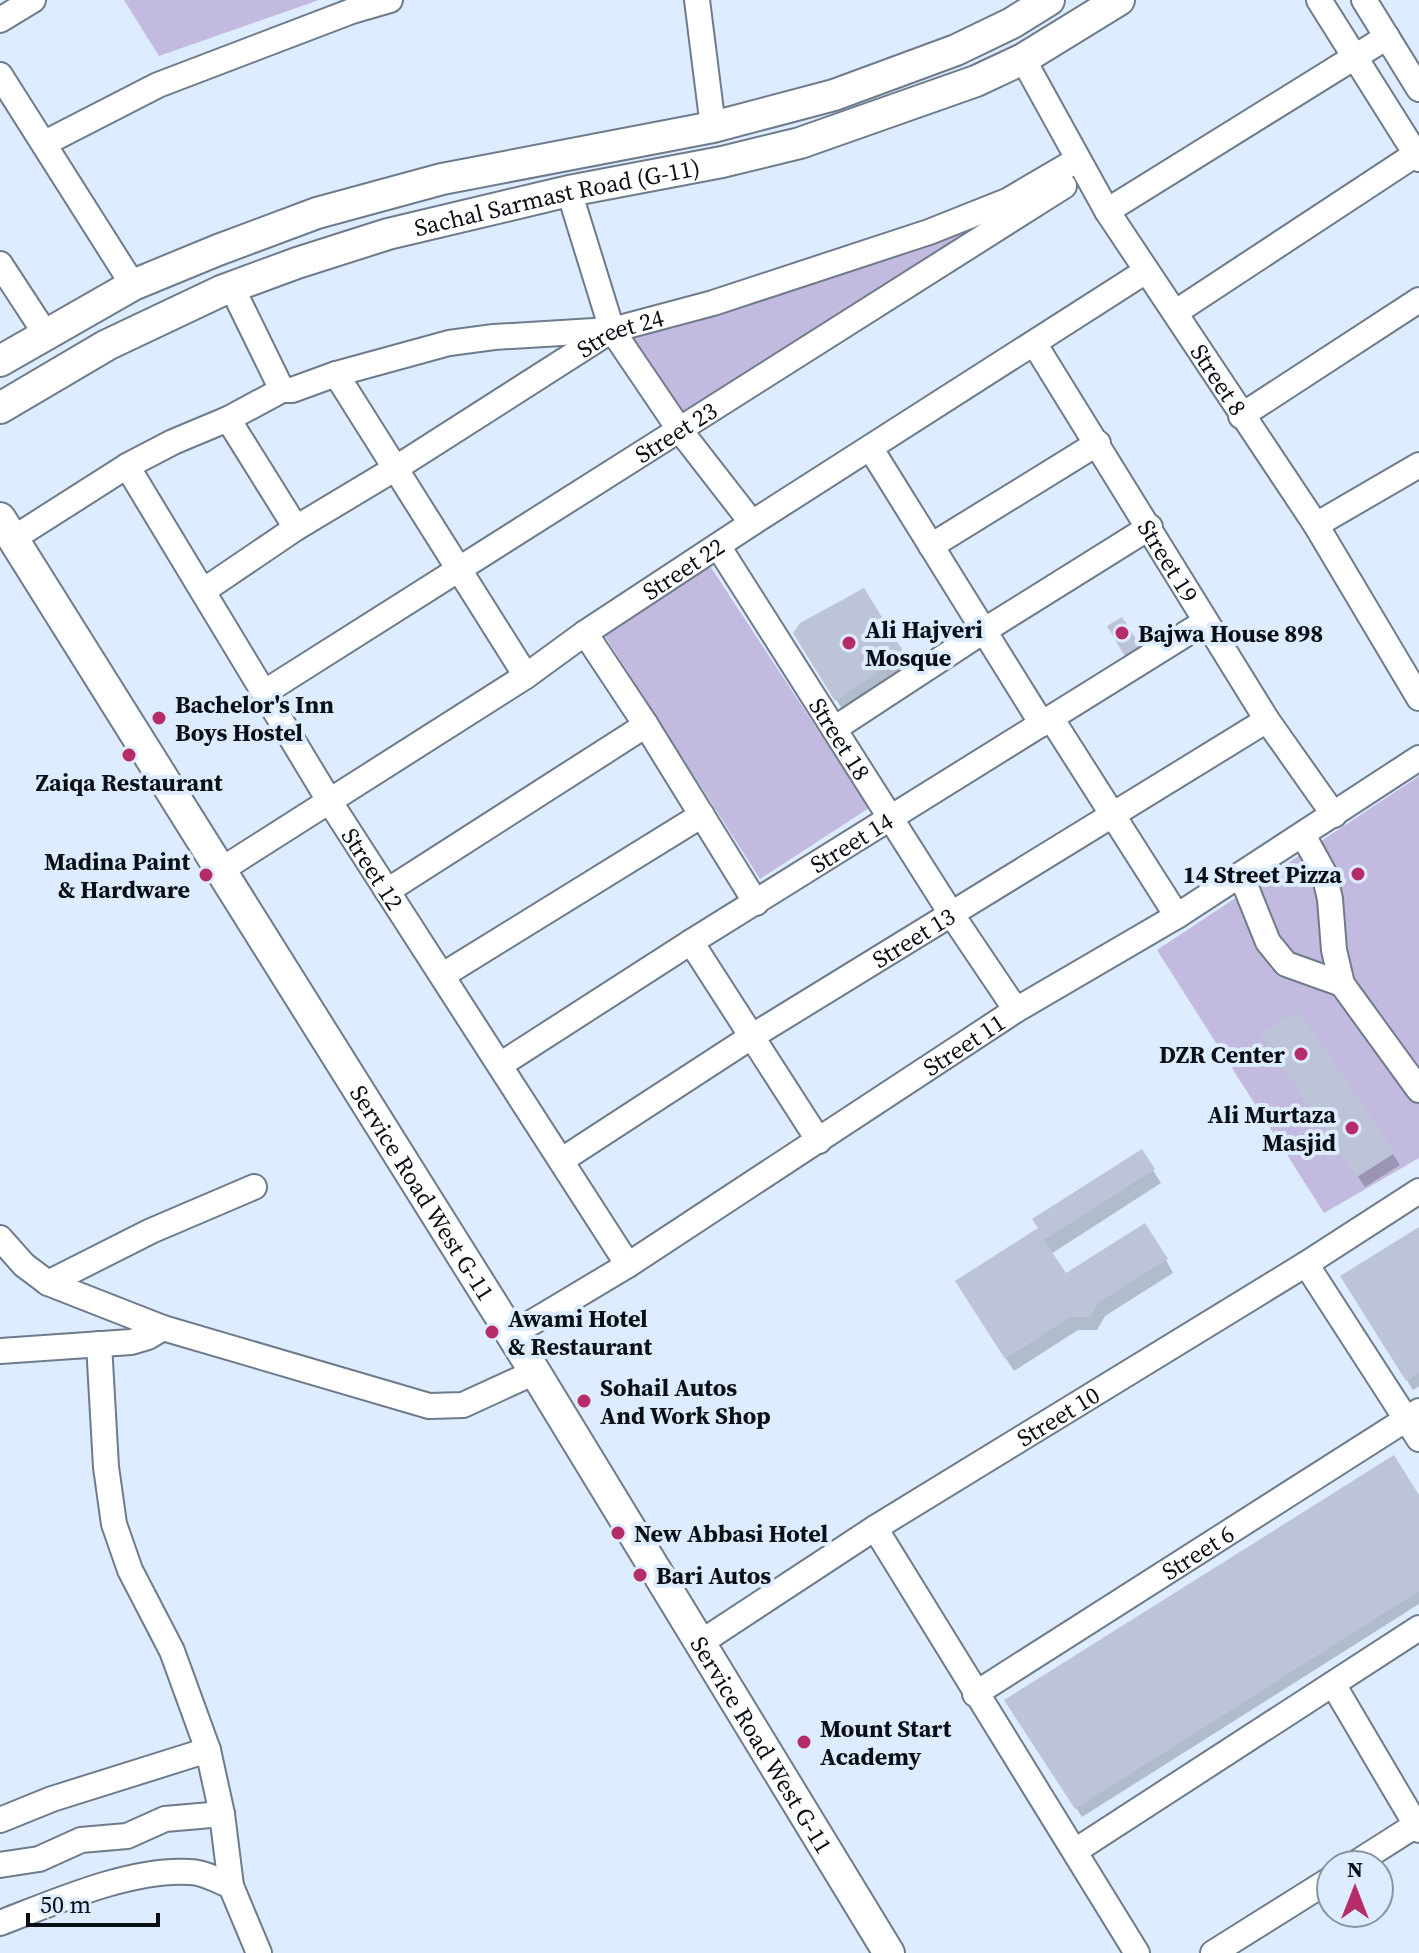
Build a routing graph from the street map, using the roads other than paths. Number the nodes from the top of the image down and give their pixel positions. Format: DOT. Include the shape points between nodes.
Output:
graph roads {
  1 [pos="33,0"];
  2 [pos="390,0"];
  3 [pos="697,0"];
  4 [pos="1049,0"];
  5 [pos="1119,0"];
  6 [pos="1319,0"];
  7 [pos="1364,0"];
  8 [pos="351,5"];
  9 [pos="0,20"];
  10 [pos="1387,37"];
  11 [pos="1023,59"];
  12 [pos="1355,59"];
  13 [pos="0,75"];
  14 [pos="1419,89"];
  15 [pos="8,106"];
  16 [pos="713,127"];
  17 [pos="45,143"];
  18 [pos="1417,156"];
  19 [pos="722,162"];
  20 [pos="1082,166"];
  21 [pos="569,191"];
  22 [pos="1107,211"];
  23 [pos="0,264"];
  24 [pos="1146,271"];
  25 [pos="133,285"];
  26 [pos="1419,300"];
  27 [pos="239,302"];
  28 [pos="1176,312"];
  29 [pos="612,330"];
  30 [pos="47,336"];
  31 [pos="1034,343"];
  32 [pos="0,361"];
  33 [pos="336,374"];
  34 [pos="282,390"];
  35 [pos="0,408"];
  36 [pos="1241,416"];
  37 [pos="228,419"];
  38 [pos="679,429"];
  39 [pos="1098,443"];
  40 [pos="871,449"];
  41 [pos="1419,465"];
  42 [pos="127,466"];
  43 [pos="396,468"];
  44 [pos="752,523"];
  45 [pos="1316,525"];
  46 [pos="1150,527"];
  47 [pos="7,528"];
  48 [pos="296,528"];
  49 [pos="718,546"];
  50 [pos="931,546"];
  51 [pos="458,569"];
  52 [pos="203,591"];
  53 [pos="1205,622"];
  54 [pos="985,630"];
  55 [pos="585,633"];
  56 [pos="526,676"];
  57 [pos="265,692"];
  58 [pos="1419,698"];
  59 [pos="1267,720"];
  60 [pos="1047,721"];
  61 [pos="646,725"];
  62 [pos="834,729"];
  63 [pos="1419,758"];
  64 [pos="330,802"];
  65 [pos="702,815"];
  66 [pos="1111,815"];
  67 [pos="1334,815"];
  68 [pos="892,819"];
  69 [pos="1303,835"];
  70 [pos="221,870"];
  71 [pos="1241,875"];
  72 [pos="387,891"];
  73 [pos="756,903"];
  74 [pos="952,915"];
  75 [pos="1177,916"];
  76 [pos="691,942"];
  77 [pos="443,975"];
  78 [pos="1342,984"];
  79 [pos="1016,1010"];
  80 [pos="751,1037"];
  81 [pos="500,1065"];
  82 [pos="1419,1090"];
  83 [pos="819,1141"];
  84 [pos="562,1160"];
  85 [pos="254,1187"];
  86 [pos="1419,1191"];
  87 [pos="0,1238"];
  88 [pos="1306,1264"];
  89 [pos="628,1265"];
  90 [pos="48,1283"];
  91 [pos="163,1328"];
  92 [pos="511,1335"];
  93 [pos="99,1344"];
  94 [pos="0,1351"];
  95 [pos="535,1372"];
  96 [pos="1415,1423"];
  97 [pos="875,1528"];
  98 [pos="1419,1628"];
  99 [pos="700,1643"];
  100 [pos="1333,1684"];
  101 [pos="975,1694"];
  102 [pos="208,1750"];
  103 [pos="222,1814"];
  104 [pos="0,1820"];
  105 [pos="1418,1828"];
  106 [pos="1381,1849"];
  107 [pos="1075,1851"];
  108 [pos="0,1865"];
  109 [pos="231,1886"];
  110 [pos="1315,1889"];
  111 [pos="0,1923"];
  112 [pos="259,1953"];
  113 [pos="889,1953"];
  114 [pos="1137,1953"];
  115 [pos="1213,1953"];
  1 -- 9 [label="street"];
  2 -- 8 [label="street"];
  3 -- 16 [label="street"];
  4 -- 16 [label="main road, Sachal Sarmast Road (G-11)" via="930,60 834,95"];
  5 -- 11 [label="main road, Sachal Sarmast Road (G-11)"];
  6 -- 12 [label="street"];
  7 -- 10 [label="street"];
  8 -- 17 [label="street" via="158,85"];
  10 -- 12 [label="street"];
  10 -- 14 [label="street"];
  11 -- 19 [label="main road, Sachal Sarmast Road (G-11)" via="885,114"];
  11 -- 20 [label="street, Street 8"];
  12 -- 18 [label="street"];
  12 -- 22 [label="street"];
  13 -- 15 [label="street"];
  15 -- 17 [label="street"];
  16 -- 19 [label="main road"];
  16 -- 25 [label="main road, Sachal Sarmast Road (G-11)" via="442,179 372,198 317,213"];
  17 -- 25 [label="street"];
  18 -- 28 [label="street"];
  19 -- 21 [label="main road, Sachal Sarmast Road (G-11)"];
  20 -- 22 [label="street, Street 8"];
  20 -- 29 [label="street, Street 24" via="929,232 713,303"];
  20 -- 38 [label="street, Street 23"];
  21 -- 29 [label="street"];
  21 -- 35 [label="main road, Sachal Sarmast Road (G-11)" via="388,234 221,291 107,345"];
  22 -- 24 [label="street, Street 8"];
  23 -- 30 [label="street"];
  24 -- 28 [label="street, Street 8"];
  24 -- 31 [label="street, Street 22"];
  25 -- 30 [label="main road, Sachal Sarmast Road (G-11)"];
  26 -- 36 [label="street"];
  27 -- 34 [label="street"];
  28 -- 36 [label="street, Street 8"];
  29 -- 33 [label="street" via="449,343"];
  29 -- 38 [label="street"];
  29 -- 43 [label="street, Street 24"];
  30 -- 32 [label="main road, Sachal Sarmast Road (G-11)"];
  31 -- 39 [label="street, Street 19"];
  31 -- 40 [label="street, Street 22"];
  33 -- 34 [label="street"];
  33 -- 43 [label="street"];
  34 -- 37 [label="street"];
  36 -- 45 [label="street, Street 8"];
  37 -- 42 [label="street"];
  37 -- 48 [label="street"];
  38 -- 44 [label="street"];
  38 -- 51 [label="street, Street 23"];
  39 -- 46 [label="street, Street 19"];
  39 -- 50 [label="street"];
  40 -- 44 [label="street, Street 22"];
  40 -- 50 [label="street"];
  41 -- 45 [label="street"];
  42 -- 47 [label="street"];
  42 -- 52 [label="street, Street 12"];
  43 -- 48 [label="street, Street 24"];
  43 -- 51 [label="street"];
  44 -- 49 [label="street, Street 22"];
  45 -- 58 [label="street, Street 8"];
  46 -- 53 [label="street, Street 19"];
  46 -- 54 [label="street"];
  47 -- 70 [label="main road, Service Road West G-11"];
  48 -- 52 [label="street, Street 24"];
  49 -- 55 [label="street, Street 22"];
  49 -- 62 [label="street, Street 18"];
  50 -- 54 [label="street"];
  51 -- 56 [label="street"];
  51 -- 57 [label="street, Street 23"];
  52 -- 57 [label="street, Street 12"];
  53 -- 59 [label="street, Street 19"];
  53 -- 60 [label="street, Street 14"];
  54 -- 60 [label="street"];
  54 -- 62 [label="street"];
  55 -- 56 [label="street, Street 22"];
  55 -- 61 [label="street"];
  56 -- 64 [label="street, Street 22"];
  57 -- 64 [label="street, Street 12"];
  59 -- 66 [label="street, Street 13"];
  59 -- 67 [label="street, Street 19"];
  60 -- 66 [label="street"];
  60 -- 68 [label="street, Street 14"];
  61 -- 65 [label="street"];
  61 -- 72 [label="street"];
  62 -- 68 [label="street, Street 18"];
  63 -- 67 [label="street, Street 11"];
  64 -- 70 [label="street, Street 22"];
  64 -- 72 [label="street, Street 12"];
  65 -- 73 [label="street"];
  65 -- 77 [label="street"];
  66 -- 74 [label="street, Street 13"];
  66 -- 75 [label="street"];
  67 -- 69 [label="street, Street 11"];
  68 -- 73 [label="street, Street 14"];
  68 -- 74 [label="street, Street 18"];
  69 -- 71 [label="street, Street 11"];
  69 -- 78 [label="street" via="1324,873"];
  70 -- 92 [label="main road, Service Road West G-11"];
  71 -- 75 [label="street, Street 11"];
  71 -- 78 [label="street" via="1268,942 1286,964"];
  72 -- 77 [label="street, Street 12"];
  73 -- 76 [label="street, Street 14"];
  74 -- 79 [label="street, Street 18"];
  74 -- 80 [label="street, Street 13"];
  75 -- 79 [label="street, Street 11"];
  76 -- 80 [label="street"];
  76 -- 81 [label="street, Street 14"];
  77 -- 81 [label="street, Street 12"];
  78 -- 82 [label="street"];
  79 -- 83 [label="street, Street 11"];
  80 -- 83 [label="street"];
  80 -- 84 [label="street, Street 13"];
  81 -- 84 [label="street, Street 12"];
  83 -- 89 [label="street, Street 11"];
  84 -- 89 [label="street, Street 12"];
  85 -- 90 [label="street"];
  86 -- 88 [label="street, Street 10"];
  87 -- 90 [label="street"];
  88 -- 96 [label="street"];
  88 -- 97 [label="street, Street 10"];
  89 -- 92 [label="street, Street 11"];
  90 -- 91 [label="street"];
  91 -- 93 [label="street" via="131,1342"];
  91 -- 95 [label="street" via="429,1406 463,1405"];
  92 -- 95 [label="main road, Service Road West G-11"];
  93 -- 94 [label="street"];
  93 -- 102 [label="street" via="114,1524 130,1570 172,1651"];
  95 -- 99 [label="main road, Service Road West G-11"];
  96 -- 101 [label="street, Street 6"];
  97 -- 99 [label="street, Street 10"];
  97 -- 101 [label="street"];
  98 -- 100 [label="street"];
  99 -- 113 [label="main road, Service Road West G-11"];
  100 -- 105 [label="street"];
  100 -- 107 [label="street"];
  101 -- 107 [label="street"];
  102 -- 103 [label="street"];
  102 -- 104 [label="street"];
  103 -- 108 [label="street" via="165,1819 127,1836 81,1840 39,1859"];
  103 -- 109 [label="street"];
  105 -- 106 [label="street"];
  107 -- 114 [label="street"];
  109 -- 111 [label="street" via="192,1871 138,1876"];
  109 -- 112 [label="street"];
  110 -- 115 [label="street"];
}
